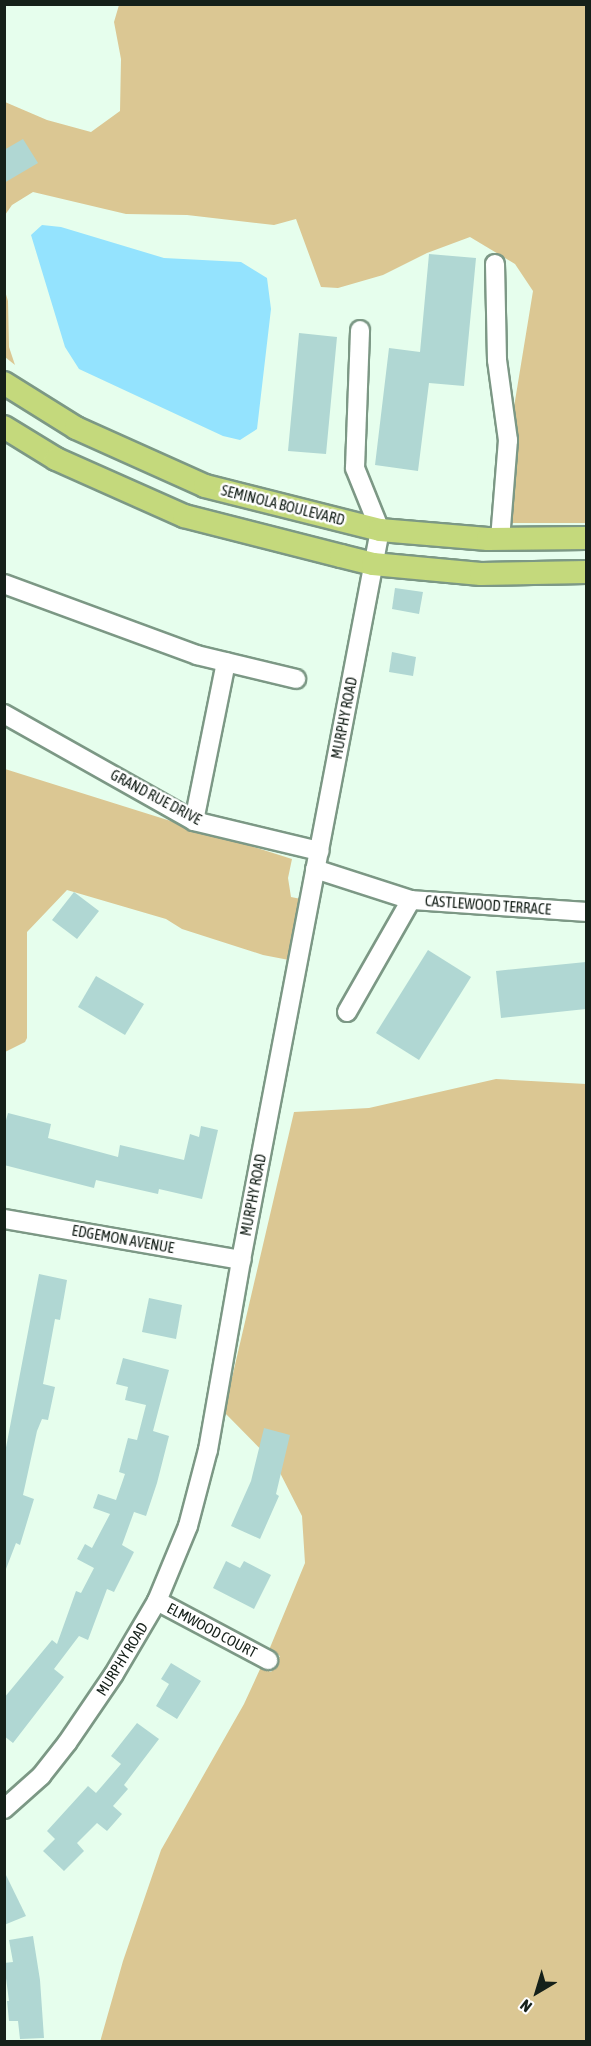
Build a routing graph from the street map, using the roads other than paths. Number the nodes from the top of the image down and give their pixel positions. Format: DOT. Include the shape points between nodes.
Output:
graph roads {
  1 [pos="495,264"];
  2 [pos="360,330"];
  3 [pos="4,383"];
  4 [pos="4,427"];
  5 [pos="380,530"];
  6 [pos="586,538"];
  7 [pos="500,539"];
  8 [pos="373,564"];
  9 [pos="586,572"];
  10 [pos="4,584"];
  11 [pos="226,662"];
  12 [pos="296,679"];
  13 [pos="4,714"];
  14 [pos="194,821"];
  15 [pos="319,851"];
  16 [pos="315,869"];
  17 [pos="411,900"];
  18 [pos="586,912"];
  19 [pos="347,1012"];
  20 [pos="5,1224"];
  21 [pos="241,1260"];
  22 [pos="157,1601"];
  23 [pos="268,1660"];
  24 [pos="4,1809"];
  1 -- 7 [label="street" via="497,360 508,440"];
  2 -- 5 [label="street" via="355,468"];
  3 -- 5 [label="main road, SEMINOLA BOULEVARD" via="76,428 205,486"];
  4 -- 8 [label="main road" via="56,459 184,516"];
  5 -- 7 [label="main road, SEMINOLA BOULEVARD"];
  5 -- 8 [label="street, MURPHY ROAD"];
  6 -- 7 [label="main road, SEMINOLA BOULEVARD"];
  8 -- 9 [label="main road" via="481,574"];
  8 -- 15 [label="street, MURPHY ROAD"];
  10 -- 11 [label="street" via="197,655"];
  11 -- 12 [label="street"];
  11 -- 14 [label="street"];
  13 -- 14 [label="street, GRAND RUE DRIVE"];
  14 -- 15 [label="street, GRAND RUE DRIVE"];
  15 -- 16 [label="street, MURPHY ROAD"];
  16 -- 17 [label="street"];
  16 -- 21 [label="street, MURPHY ROAD"];
  17 -- 18 [label="street, CASTLEWOOD TERRACE"];
  17 -- 19 [label="street, CASTLEWOOD TERRACE"];
  20 -- 21 [label="street, EDGEMON AVENUE"];
  21 -- 22 [label="street, MURPHY ROAD" via="208,1450 188,1526"];
  22 -- 23 [label="street, ELMWOOD COURT"];
  22 -- 24 [label="street, MURPHY ROAD" via="67,1743 41,1776"];
}
